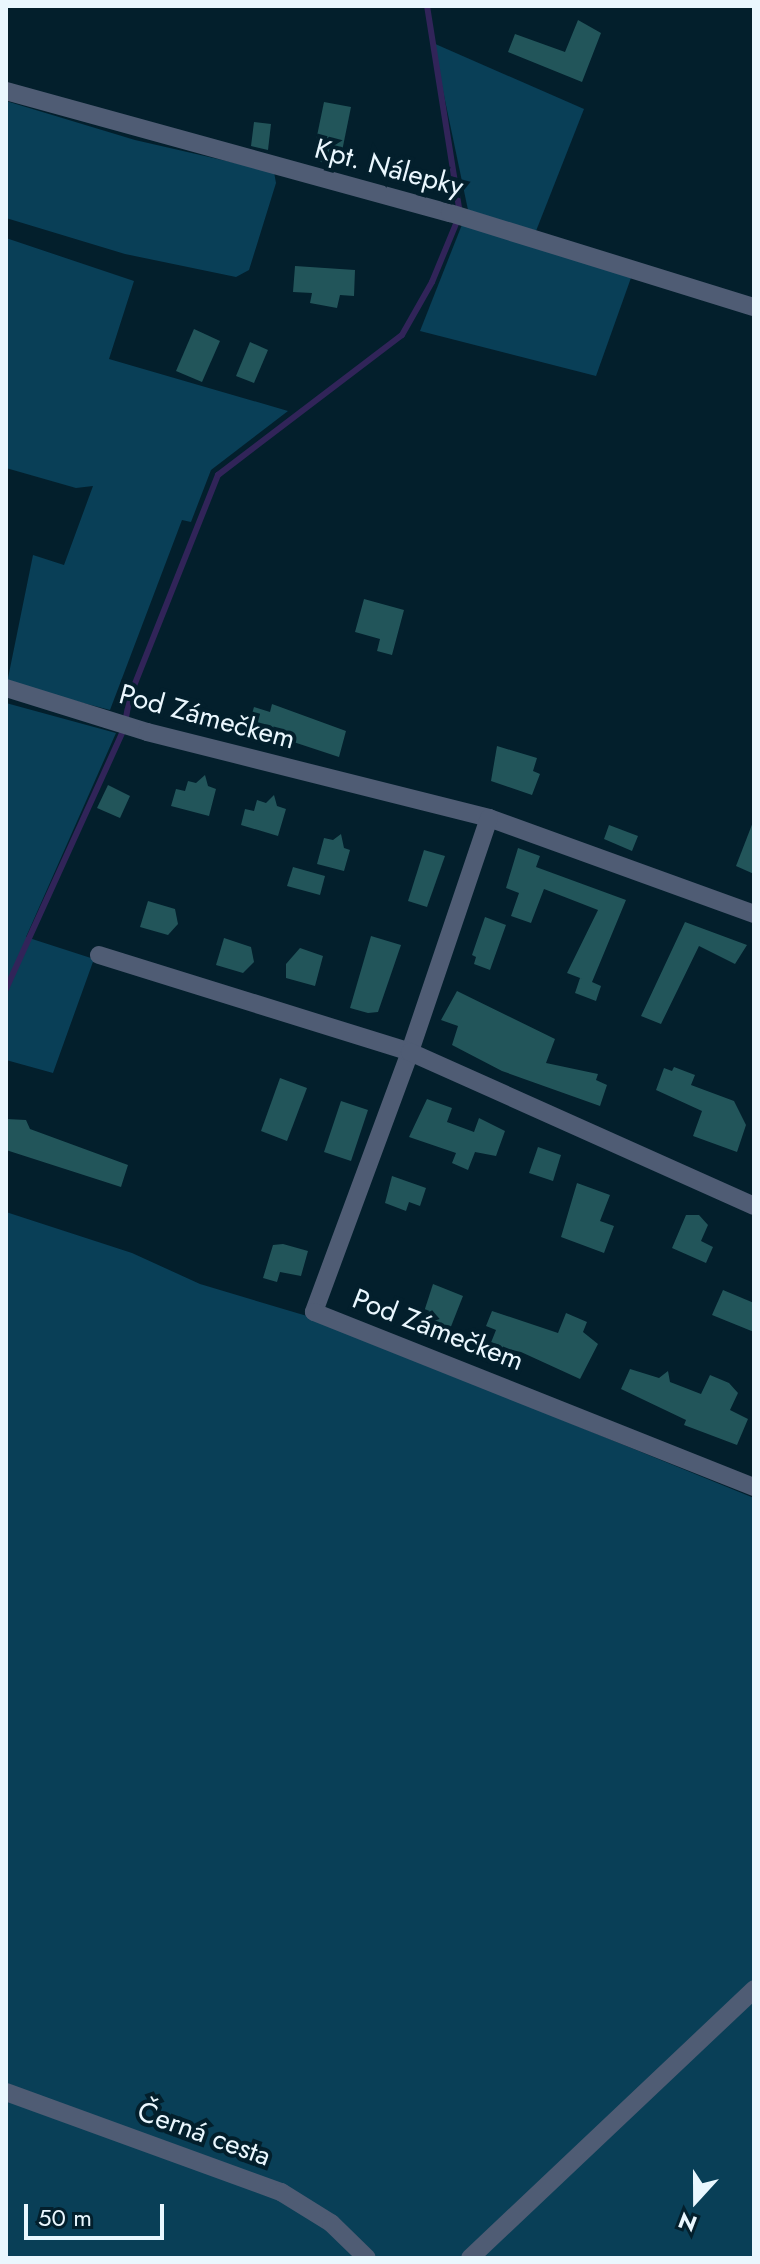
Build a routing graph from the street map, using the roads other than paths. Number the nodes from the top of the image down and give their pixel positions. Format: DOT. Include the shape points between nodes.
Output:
graph roads {
  1 [pos="6,91"];
  2 [pos="754,307"];
  3 [pos="6,688"];
  4 [pos="489,818"];
  5 [pos="754,914"];
  6 [pos="99,955"];
  7 [pos="410,1052"];
  8 [pos="754,1206"];
  9 [pos="754,1487"];
  10 [pos="754,1989"];
  11 [pos="6,2092"];
  12 [pos="367,2258"];
  13 [pos="470,2258"];
  1 -- 2 [label="street, Kpt. Nálepky" via="457,215"];
  3 -- 4 [label="street, Pod Zámečkem" via="124,726"];
  4 -- 5 [label="street, Pod Zámečkem"];
  4 -- 7 [label="street, Pod Zámečkem"];
  6 -- 7 [label="street"];
  7 -- 8 [label="street"];
  7 -- 9 [label="street, Pod Zámečkem" via="314,1312"];
  10 -- 13 [label="street"];
  11 -- 12 [label="street, Černá cesta" via="281,2192 331,2223"];
}
